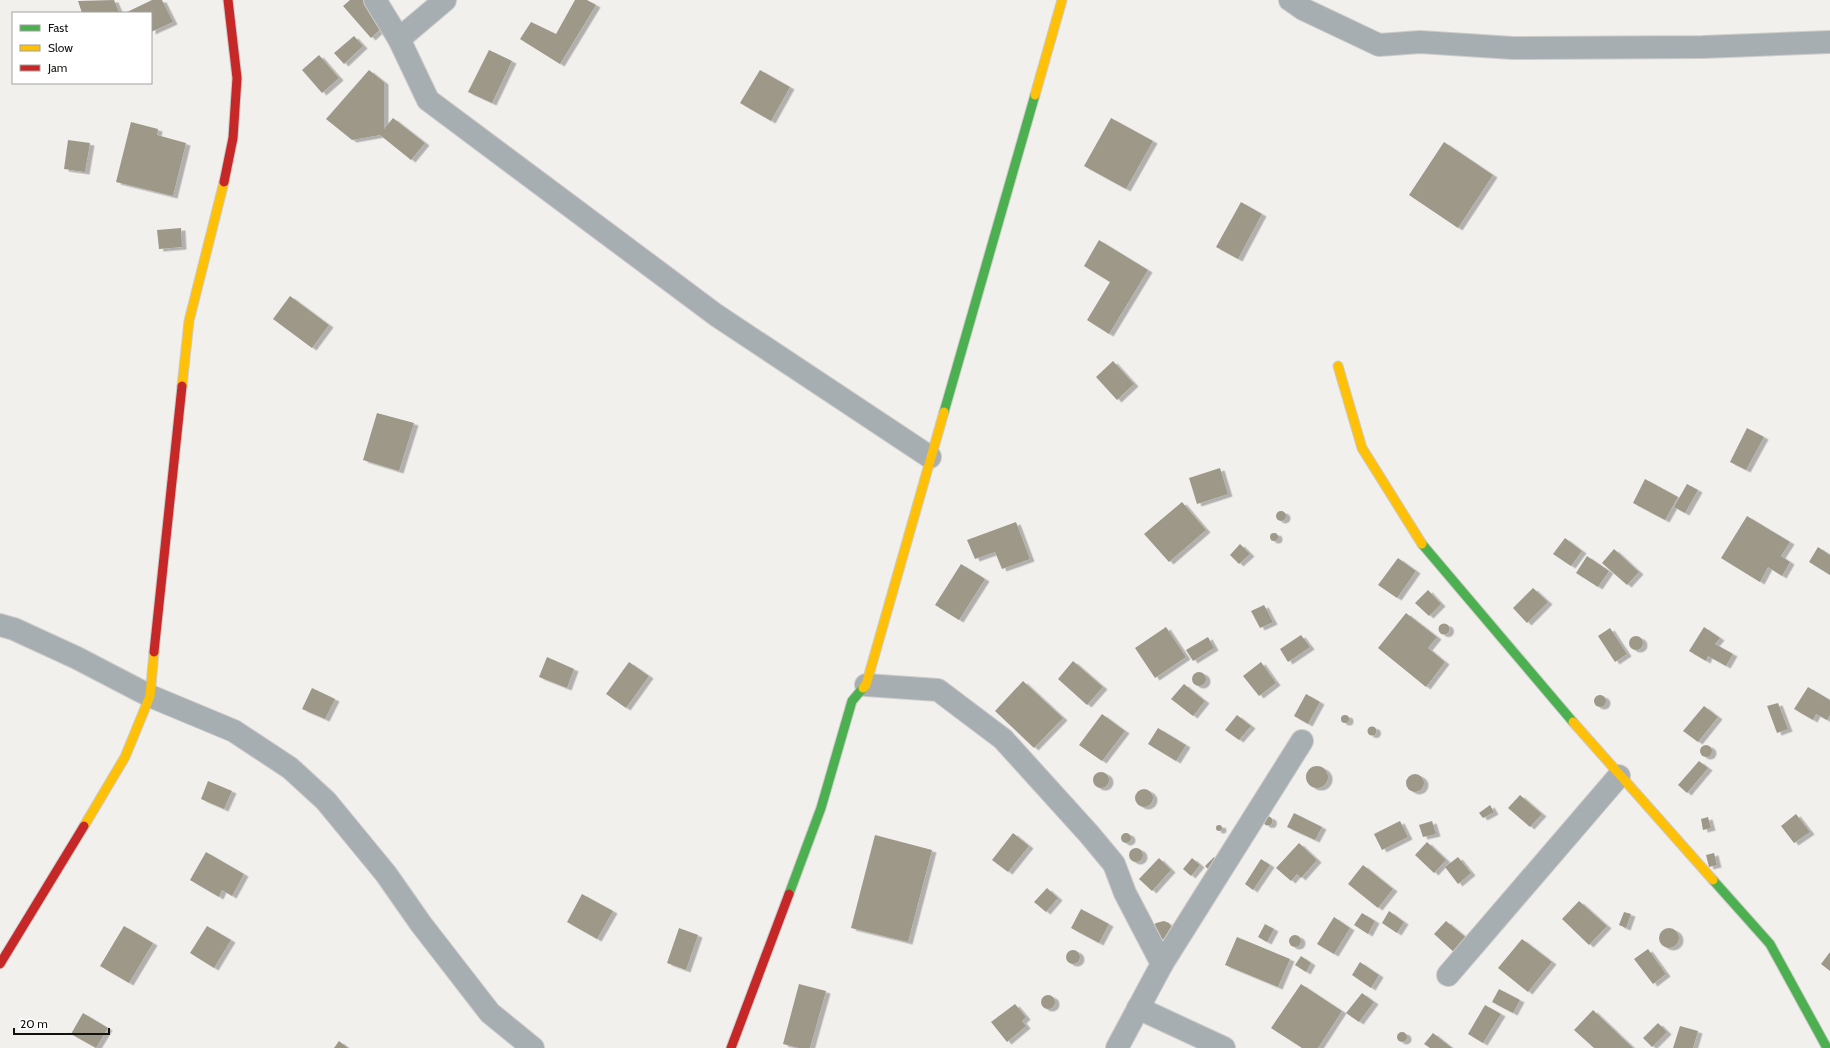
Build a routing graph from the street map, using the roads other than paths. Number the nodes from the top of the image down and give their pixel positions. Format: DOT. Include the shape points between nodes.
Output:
graph roads {
  1 [pos="228,0"];
  2 [pos="375,0"];
  3 [pos="445,0"];
  4 [pos="1062,0"];
  5 [pos="1290,0"];
  6 [pos="399,39"];
  7 [pos="1830,42"];
  8 [pos="1338,366"];
  9 [pos="930,457"];
  10 [pos="0,625"];
  11 [pos="866,685"];
  12 [pos="150,696"];
  13 [pos="1302,741"];
  14 [pos="1619,776"];
  15 [pos="0,964"];
  16 [pos="1162,964"];
  17 [pos="1448,975"];
  18 [pos="1138,1008"];
  19 [pos="533,1048"];
  20 [pos="731,1048"];
  21 [pos="1117,1048"];
  22 [pos="1224,1048"];
  23 [pos="1827,1048"];
  1 -- 12 [label="street" via="237,78 233,138 218,210 189,321"];
  2 -- 6 [label="street"];
  3 -- 6 [label="street"];
  4 -- 9 [label="street"];
  5 -- 7 [label="street" via="1303,9 1379,45 1420,42 1513,48 1703,47"];
  6 -- 9 [label="street" via="428,100 716,315"];
  8 -- 14 [label="street" via="1362,448 1420,542"];
  9 -- 11 [label="street"];
  10 -- 12 [label="street" via="77,658"];
  11 -- 16 [label="street" via="938,690 1003,739 1114,864 1125,893"];
  11 -- 20 [label="street" via="852,701 821,808"];
  12 -- 15 [label="street" via="125,757"];
  12 -- 19 [label="street" via="234,731 290,768 326,802 386,874 421,924 490,1012"];
  13 -- 16 [label="street"];
  14 -- 17 [label="street"];
  14 -- 23 [label="street" via="1770,944"];
  16 -- 18 [label="street"];
  18 -- 21 [label="street"];
  18 -- 22 [label="street"];
}
